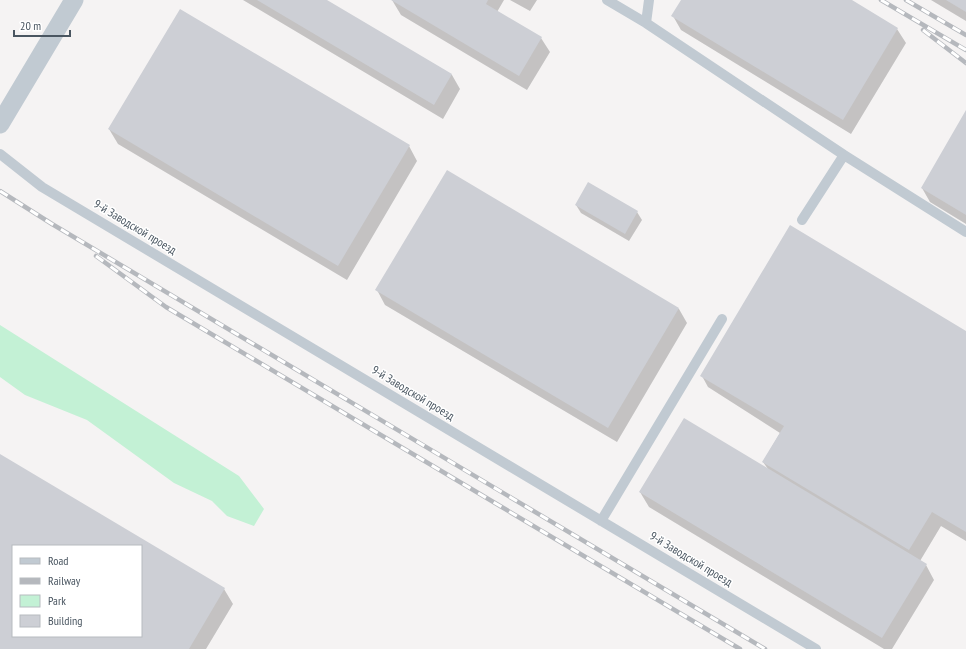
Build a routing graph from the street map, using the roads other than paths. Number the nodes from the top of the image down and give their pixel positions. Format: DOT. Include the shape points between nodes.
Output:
graph roads {
  1 [pos="74,0"];
  2 [pos="607,0"];
  3 [pos="649,0"];
  4 [pos="646,23"];
  5 [pos="0,124"];
  6 [pos="0,154"];
  7 [pos="844,155"];
  8 [pos="802,220"];
  9 [pos="966,232"];
  10 [pos="722,319"];
  11 [pos="601,521"];
  12 [pos="816,649"];
  1 -- 5 [label="street"];
  2 -- 4 [label="lane"];
  3 -- 4 [label="lane"];
  4 -- 7 [label="lane"];
  6 -- 11 [label="lane, 9-й Заводской проезд" via="42,187"];
  7 -- 8 [label="lane"];
  7 -- 9 [label="lane"];
  10 -- 11 [label="lane"];
  11 -- 12 [label="lane, 9-й Заводской проезд"];
}
